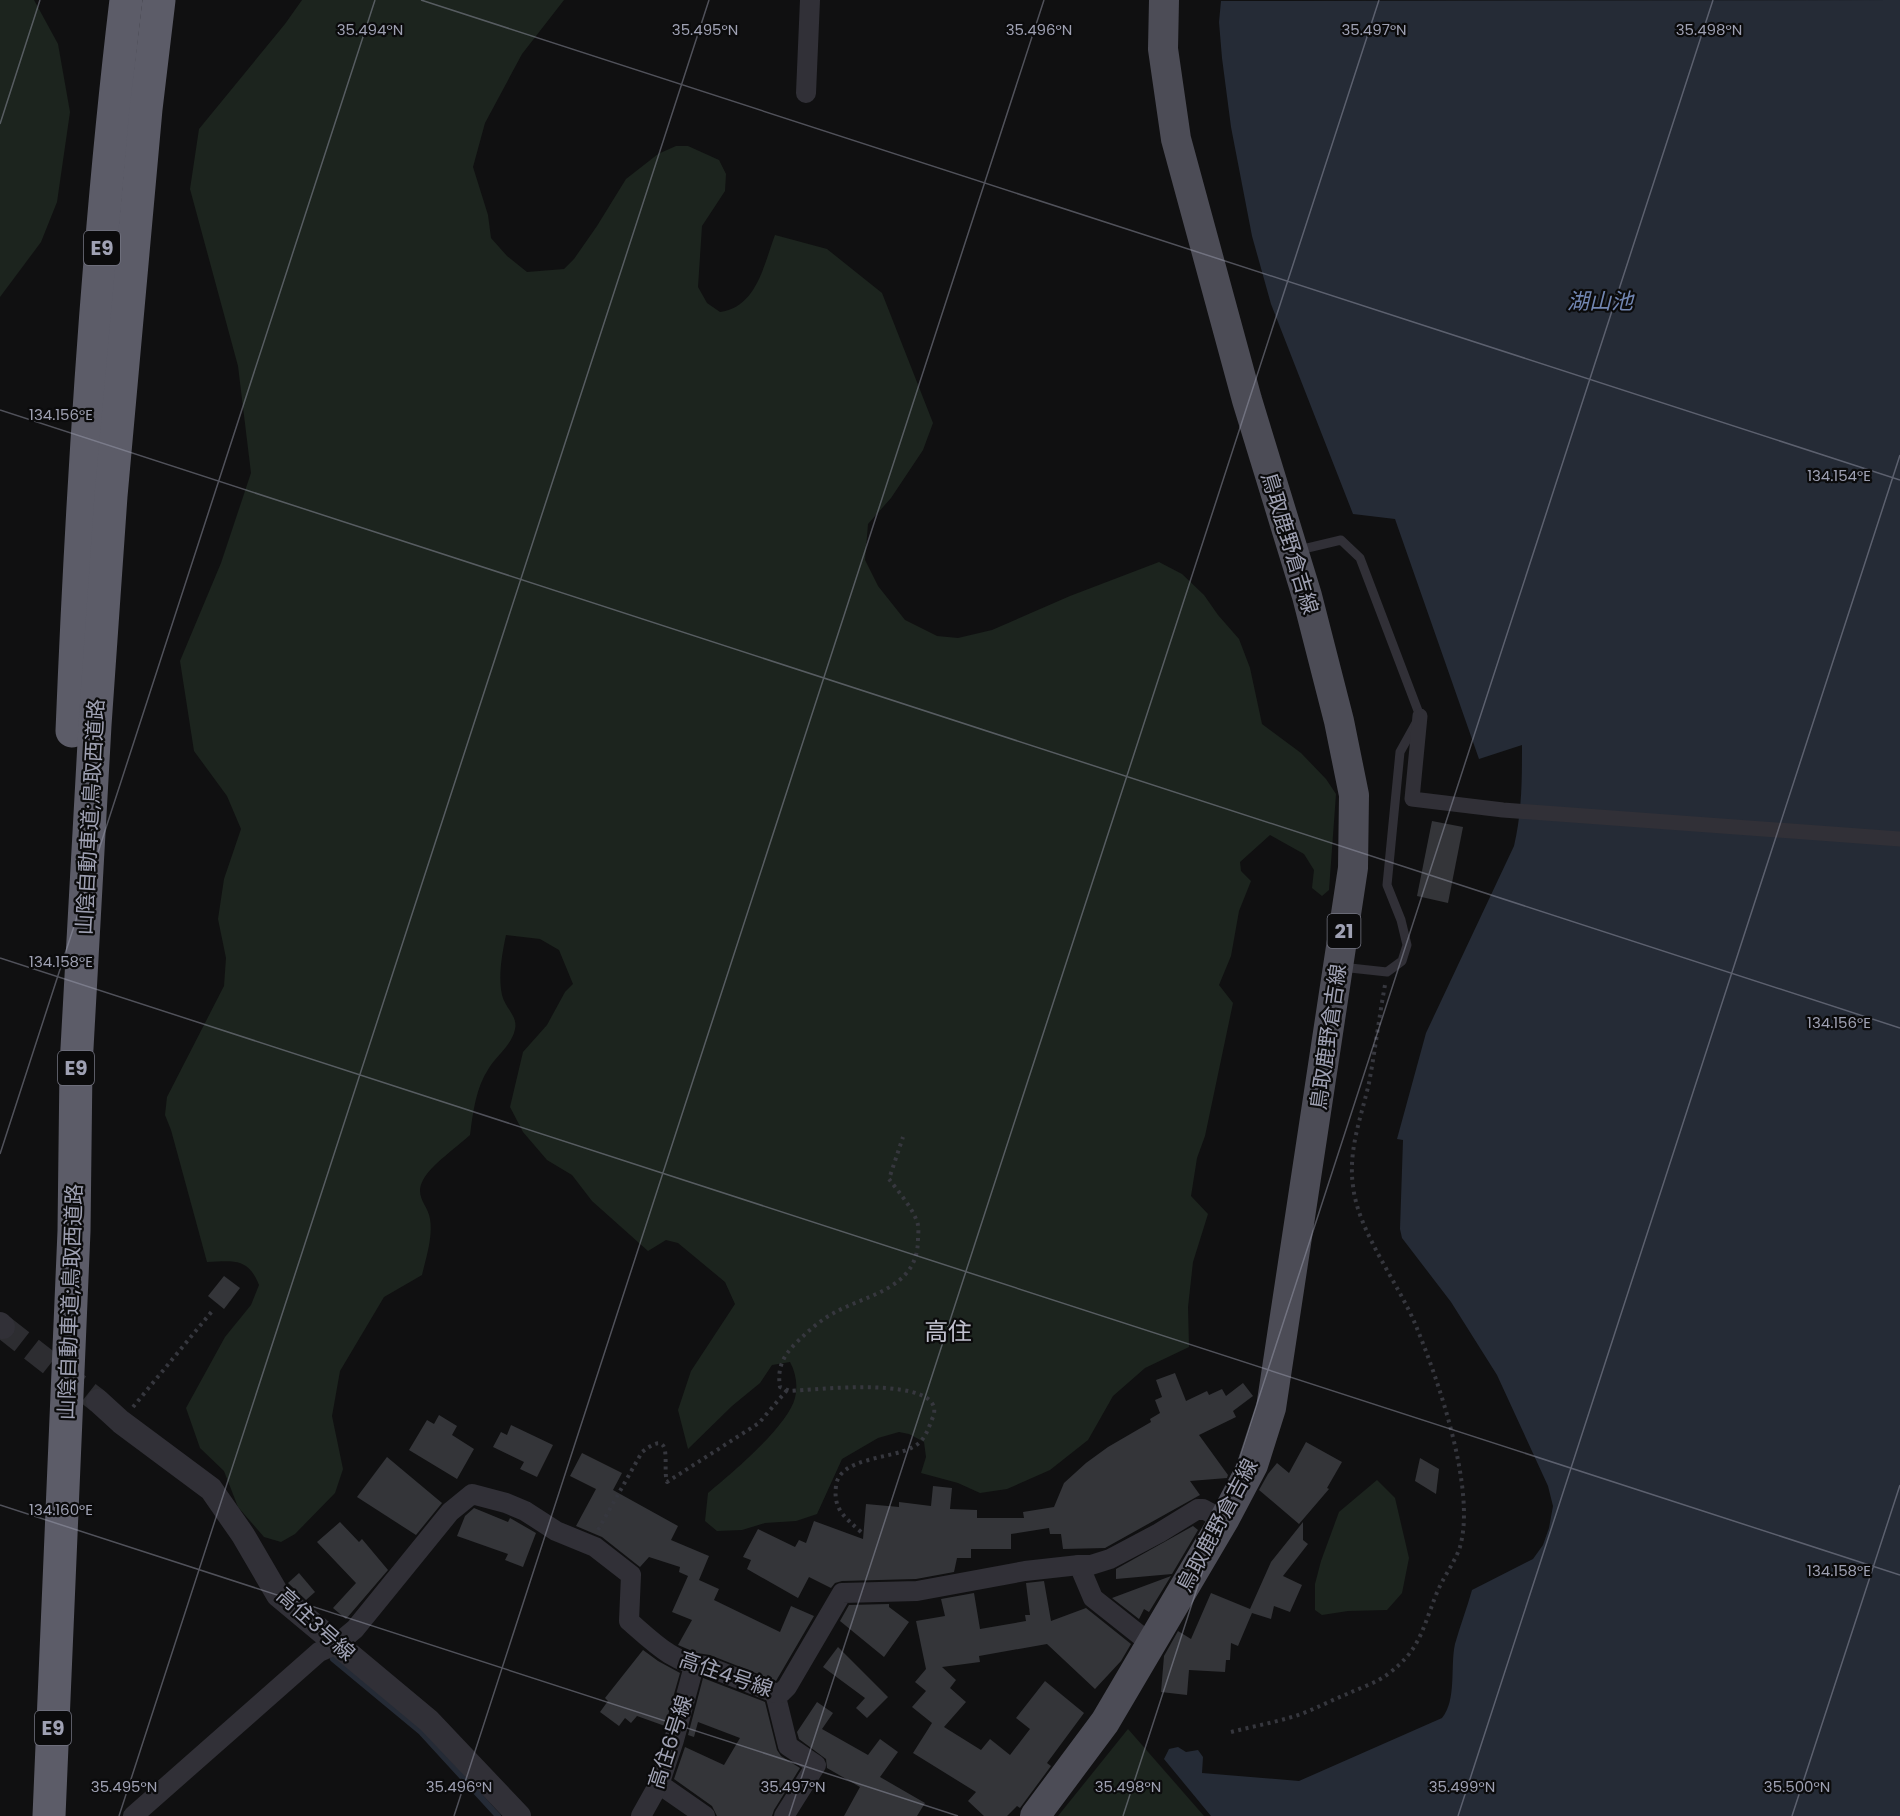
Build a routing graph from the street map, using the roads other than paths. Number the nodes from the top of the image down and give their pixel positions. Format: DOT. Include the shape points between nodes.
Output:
graph roads {
  1 [pos="116,0"];
  2 [pos="126,0"];
  3 [pos="159,0"];
  4 [pos="168,0"];
  5 [pos="810,0"];
  6 [pos="1164,0"];
  7 [pos="806,93"];
  8 [pos="113,108"];
  9 [pos="146,109"];
  10 [pos="1293,552"];
  11 [pos="1420,716"];
  12 [pos="1900,839"];
  13 [pos="1338,967"];
  14 [pos="98,1401"];
  15 [pos="1224,1521"];
  16 [pos="1079,1565"];
  17 [pos="52,1641"];
  18 [pos="337,1644"];
  19 [pos="1151,1644"];
  20 [pos="694,1666"];
  21 [pos="775,1693"];
  22 [pos="659,1784"];
  23 [pos="37,1816"];
  24 [pos="49,1816"];
  25 [pos="134,1816"];
  26 [pos="519,1816"];
  27 [pos="641,1816"];
  28 [pos="705,1816"];
  29 [pos="784,1816"];
  30 [pos="1035,1816"];
  1 -- 8 [label="highway"];
  2 -- 8 [label="highway, 山陰自動車道;鳥取西道路 / E9"];
  3 -- 9 [label="highway, 山陰自動車道;鳥取西道路 / E9"];
  4 -- 9 [label="highway"];
  5 -- 7 [label="street"];
  6 -- 10 [label="main road, 鳥取鹿野倉吉線 / 21" via="1163,49 1176,139"];
  8 -- 17 [label="highway, 山陰自動車道;鳥取西道路 / E9" via="83,497 72,725 59,1063"];
  9 -- 17 [label="highway, 山陰自動車道;鳥取西道路 / E9" via="94,736"];
  10 -- 11 [label="lane" via="1341,540 1360,558"];
  10 -- 13 [label="main road, 鳥取鹿野倉吉線 / 21" via="1339,721 1354,795 1353,868"];
  11 -- 12 [label="street" via="1412,799 1503,810"];
  11 -- 13 [label="lane" via="1400,752 1388,885 1407,945 1402,961 1387,972"];
  13 -- 15 [label="main road, 鳥取鹿野倉吉線 / 21" via="1271,1408 1252,1465"];
  14 -- 18 [label="street, 高住3号線" via="211,1489 278,1595"];
  15 -- 16 [label="street, 高住4号線" via="1198,1509 1110,1559"];
  15 -- 19 [label="main road, 鳥取鹿野倉吉線 / 21"];
  16 -- 19 [label="street" via="1093,1598"];
  16 -- 21 [label="street, 高住4号線" via="918,1591 842,1593 787,1687"];
  17 -- 23 [label="highway, 山陰自動車道;鳥取西道路 / E9"];
  17 -- 24 [label="highway, 山陰自動車道;鳥取西道路 / E9"];
  18 -- 20 [label="street, 高住4号線" via="355,1629 450,1512 472,1494 525,1511 556,1531 590,1545 631,1575 629,1621 663,1650"];
  18 -- 25 [label="street" via="319,1652"];
  18 -- 26 [label="street, 高住3号線" via="429,1721"];
  19 -- 30 [label="main road, 鳥取鹿野倉吉線 / 21" via="1105,1722"];
  20 -- 21 [label="street, 高住4号線" via="706,1665"];
  20 -- 22 [label="street, 高住6号線"];
  21 -- 29 [label="street" via="788,1746 816,1765"];
  22 -- 27 [label="street, 高住6号線"];
  22 -- 28 [label="street"];
}
